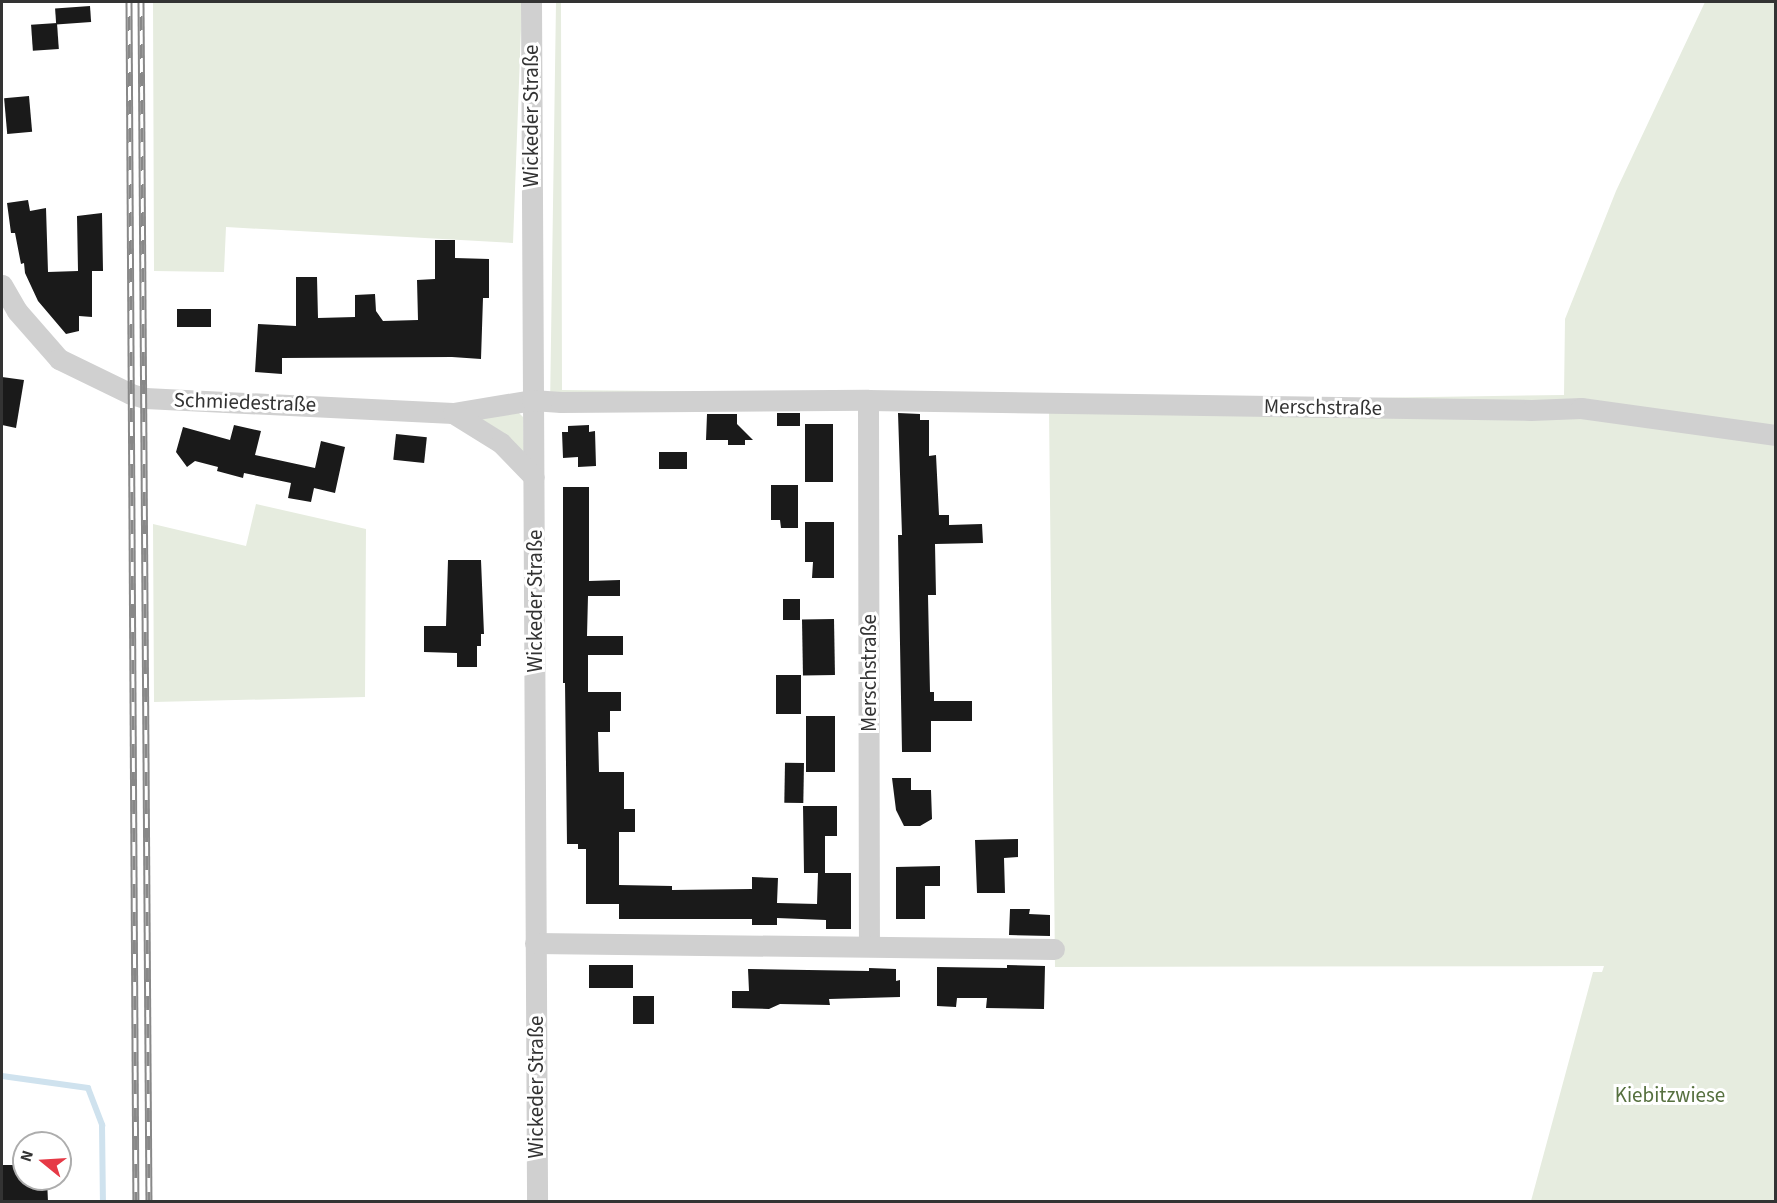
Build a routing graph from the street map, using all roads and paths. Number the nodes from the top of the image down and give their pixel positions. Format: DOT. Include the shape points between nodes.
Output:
graph roads {
  1 [pos="531,2"];
  2 [pos="2,285"];
  3 [pos="532,400"];
  4 [pos="868,400"];
  5 [pos="453,412"];
  6 [pos="1776,435"];
  7 [pos="534,477"];
  8 [pos="536,943"];
  9 [pos="869,945"];
  10 [pos="1054,949"];
  11 [pos="537,1202"];
  1 -- 3 [label="street, Wickeder Straße"];
  2 -- 5 [label="street, Schmiedestraße" via="17,311 59,359 145,398"];
  3 -- 4 [label="street, Merschstraße"];
  3 -- 5 [label="street, Schmiedestraße"];
  3 -- 7 [label="street, Wickeder Straße"];
  4 -- 6 [label="street, Merschstraße" via="1581,408"];
  4 -- 9 [label="street, Merschstraße"];
  5 -- 7 [label="street" via="501,443"];
  7 -- 8 [label="street, Wickeder Straße"];
  8 -- 9 [label="street"];
  8 -- 11 [label="street, Wickeder Straße"];
  9 -- 10 [label="street"];
}
